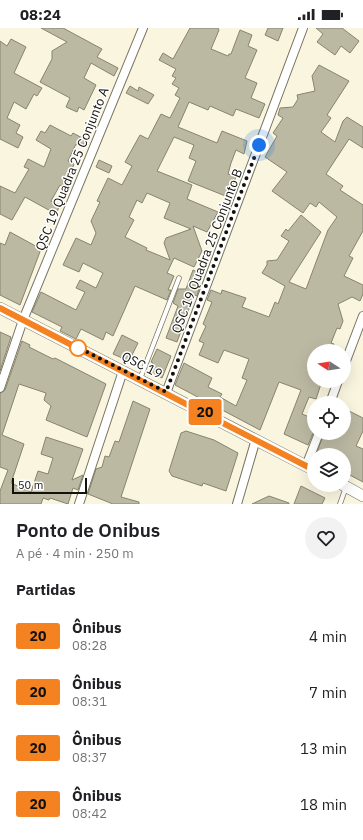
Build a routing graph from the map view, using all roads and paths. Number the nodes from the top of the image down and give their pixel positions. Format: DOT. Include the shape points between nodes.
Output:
graph roads {
  1 [pos="143,28"];
  2 [pos="303,28"];
  3 [pos="179,278"];
  4 [pos="0,308"];
  5 [pos="363,316"];
  6 [pos="23,320"];
  7 [pos="351,348"];
  8 [pos="123,371"];
  9 [pos="140,380"];
  10 [pos="0,388"];
  11 [pos="166,392"];
  12 [pos="256,439"];
  13 [pos="307,466"];
  14 [pos="351,490"];
  15 [pos="343,492"];
  16 [pos="363,496"];
  17 [pos="79,504"];
  18 [pos="237,504"];
  19 [pos="340,504"];
  1 -- 6 [label="street, QSC 19 Quadra 25 Conjunto A"];
  2 -- 11 [label="street, QSC 19 Quadra 25 Conjunto B"];
  3 -- 9 [label="lane"];
  4 -- 6 [label="street, QSC 19"];
  5 -- 7 [label="street"];
  6 -- 8 [label="street, QSC 19"];
  6 -- 10 [label="street, QSC 19 Quadra 25 Conjunto A"];
  8 -- 9 [label="street, QSC 19"];
  8 -- 17 [label="street"];
  9 -- 11 [label="street, QSC 19"];
  11 -- 12 [label="street, QSC 19"];
  12 -- 13 [label="street, QSC 19"];
  12 -- 18 [label="street"];
  14 -- 16 [label="street"];
  15 -- 19 [label="lane"];
}
